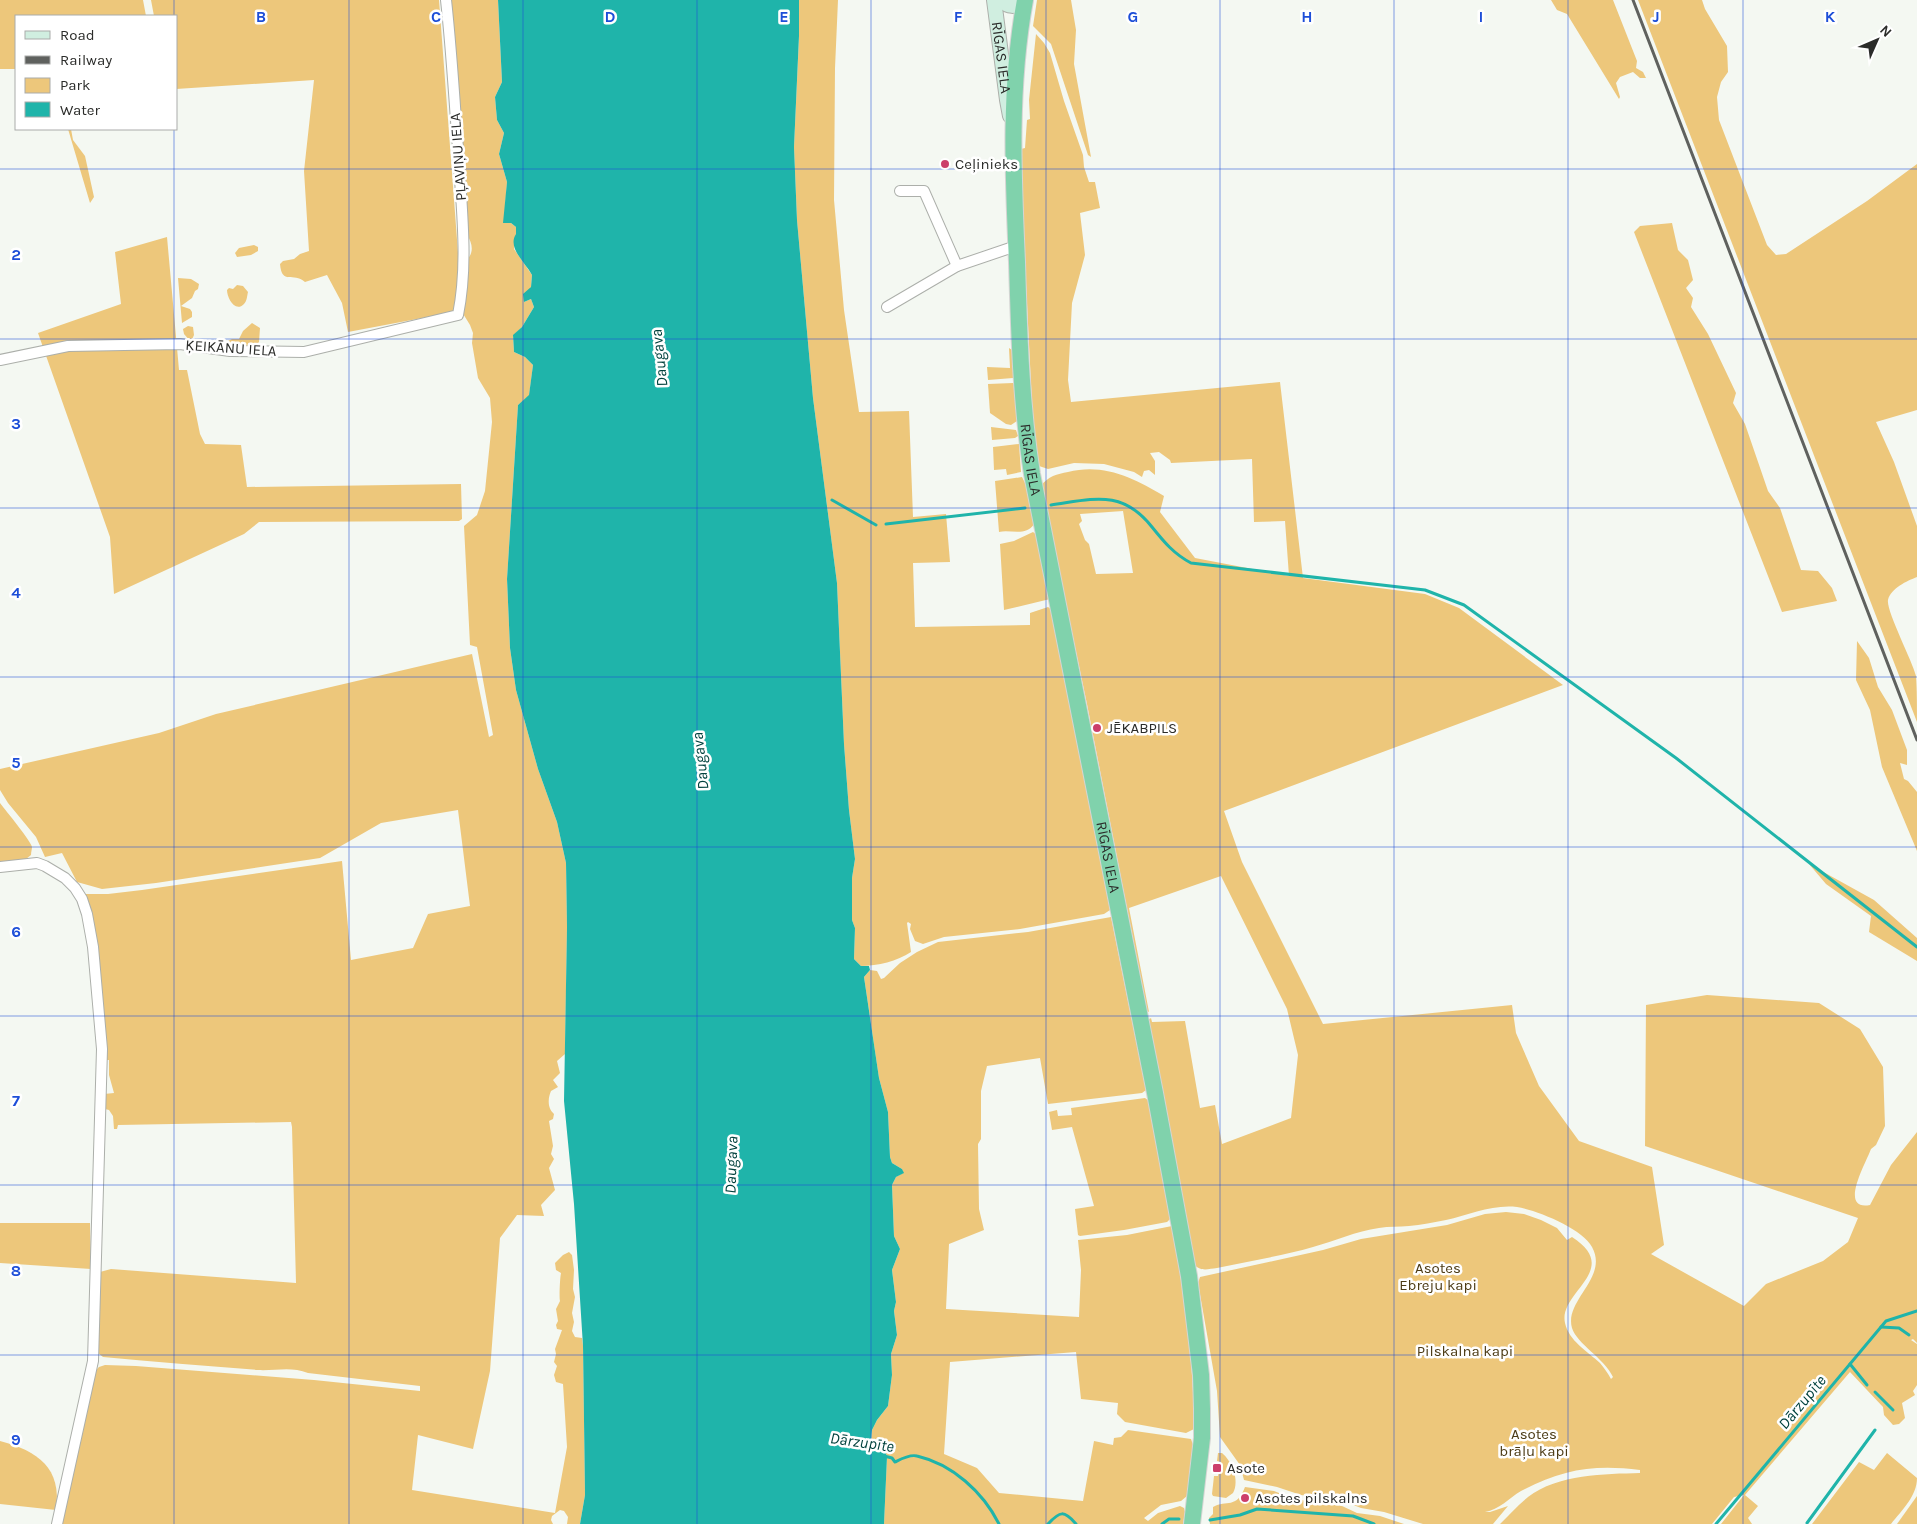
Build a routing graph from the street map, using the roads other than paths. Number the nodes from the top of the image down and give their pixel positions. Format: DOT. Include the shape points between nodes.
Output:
graph roads {
  1 [pos="446,0"];
  2 [pos="994,0"];
  3 [pos="1000,0"];
  4 [pos="1024,1"];
  5 [pos="1012,126"];
  6 [pos="900,191"];
  7 [pos="1016,246"];
  8 [pos="957,266"];
  9 [pos="887,307"];
  10 [pos="458,315"];
  11 [pos="0,360"];
  12 [pos="0,867"];
  13 [pos="57,1524"];
  14 [pos="1192,1524"];
  1 -- 10 [label="street, PĻAVIŅU IELA" via="464,238 464,288"];
  2 -- 5 [label="main road, RĪGAS IELA"];
  3 -- 4 [label="main road" via="1015,7"];
  4 -- 5 [label="highway"];
  5 -- 7 [label="highway, RĪGAS IELA"];
  6 -- 8 [label="street" via="924,191"];
  7 -- 8 [label="street"];
  7 -- 14 [label="highway, RĪGAS IELA" via="1025,426 1032,474 1180,1224 1195,1325 1202,1438"];
  8 -- 9 [label="street"];
  10 -- 11 [label="street, ĶEIKĀNU IELA" via="304,352 230,351 180,344 68,346"];
  12 -- 13 [label="street" via="37,863 54,870 75,888 87,914 99,1002 102,1058 93,1361"];
}
